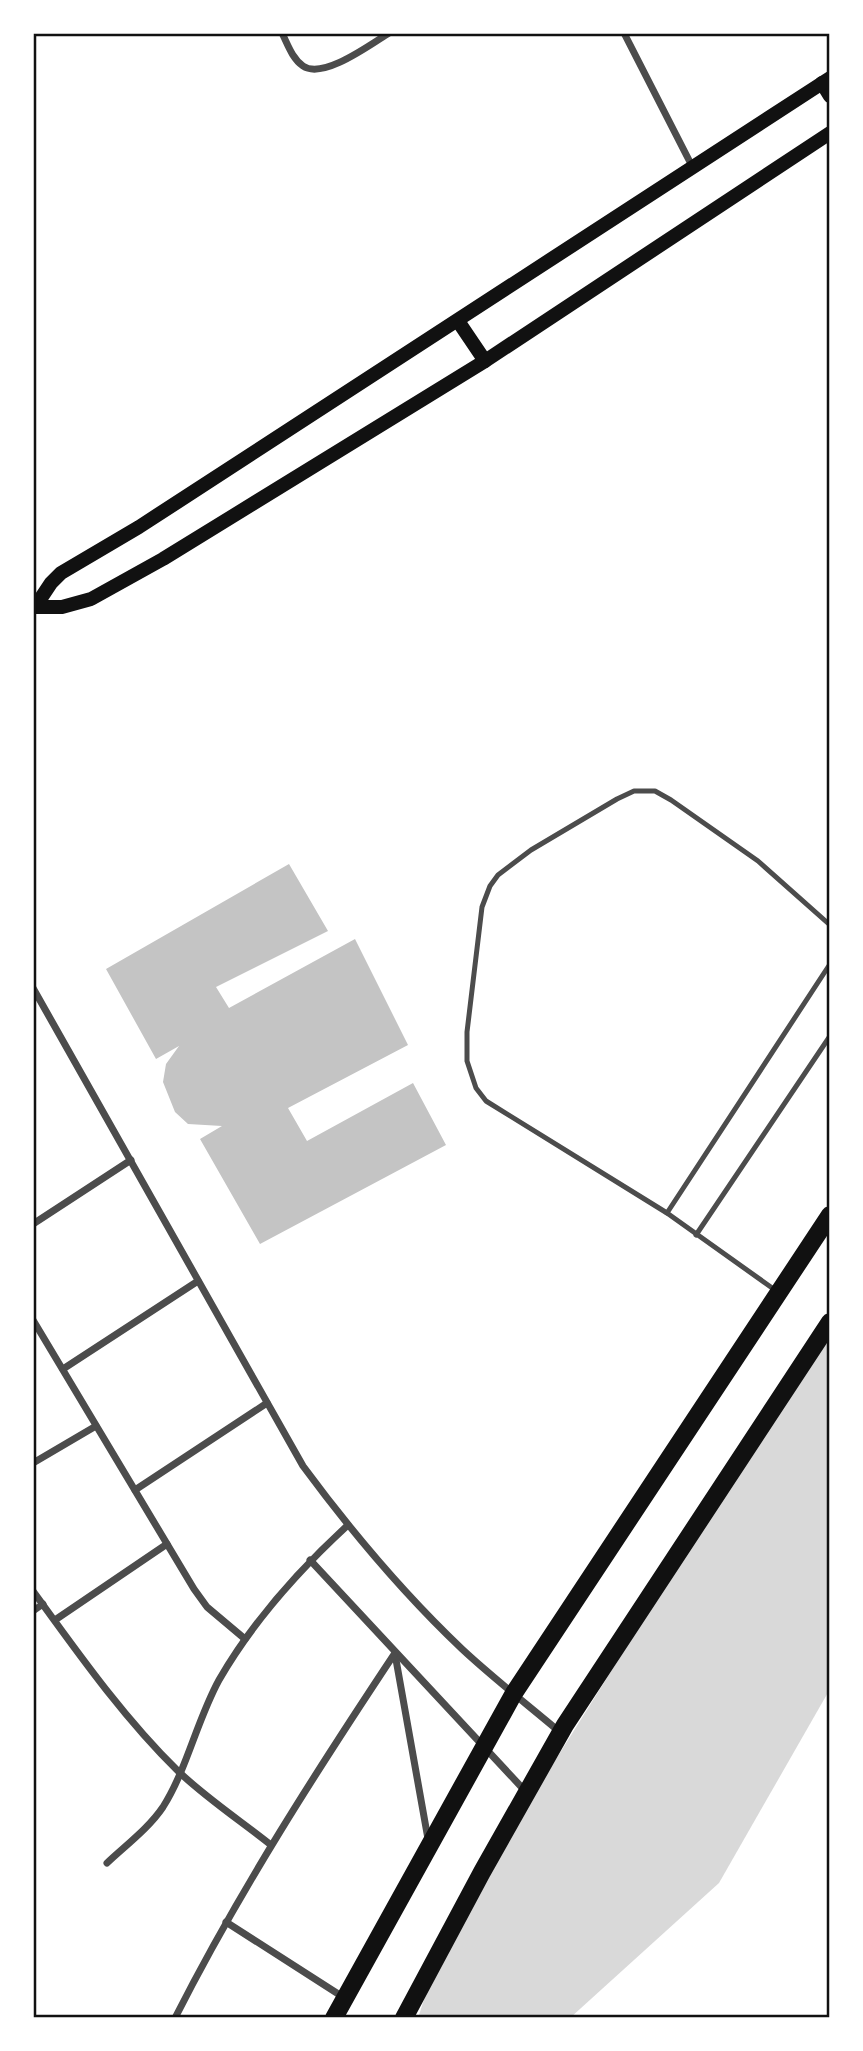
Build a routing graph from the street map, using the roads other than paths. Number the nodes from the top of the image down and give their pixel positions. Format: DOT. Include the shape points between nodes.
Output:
graph roads {
  1 [pos="282,33"];
  2 [pos="389,33"];
  3 [pos="624,33"];
  4 [pos="827,86"];
  5 [pos="830,133"];
  6 [pos="693,168"];
  7 [pos="458,321"];
  8 [pos="485,361"];
  9 [pos="34,607"];
  10 [pos="830,925"];
  11 [pos="830,964"];
  12 [pos="33,988"];
  13 [pos="830,1036"];
  14 [pos="131,1160"];
  15 [pos="667,1213"];
  16 [pos="830,1215"];
  17 [pos="33,1224"];
  18 [pos="696,1235"];
  19 [pos="198,1281"];
  20 [pos="777,1292"];
  21 [pos="33,1321"];
  22 [pos="830,1322"];
  23 [pos="63,1369"];
  24 [pos="267,1403"];
  25 [pos="96,1426"];
  26 [pos="33,1463"];
  27 [pos="135,1490"];
  28 [pos="348,1525"];
  29 [pos="167,1544"];
  30 [pos="310,1560"];
  31 [pos="33,1591"];
  32 [pos="43,1604"];
  33 [pos="33,1611"];
  34 [pos="55,1620"];
  35 [pos="245,1639"];
  36 [pos="395,1653"];
  37 [pos="514,1693"];
  38 [pos="561,1733"];
  39 [pos="484,1747"];
  40 [pos="179,1772"];
  41 [pos="527,1793"];
  42 [pos="429,1843"];
  43 [pos="271,1844"];
  44 [pos="107,1863"];
  45 [pos="226,1922"];
  46 [pos="345,1998"];
  47 [pos="175,2018"];
  48 [pos="334,2018"];
  49 [pos="404,2018"];
  1 -- 2 [label="street" via="294,57 306,68 321,69"];
  3 -- 6 [label="street"];
  4 -- 6 [label="main road"];
  5 -- 8 [label="main road"];
  6 -- 7 [label="main road"];
  7 -- 8 [label="main road"];
  7 -- 9 [label="main road" via="61,573"];
  8 -- 9 [label="main road" via="91,599 62,607"];
  10 -- 15 [label="lane" via="758,861 654,791 634,791 617,799 531,850 490,886 482,906 467,1032 467,1061 476,1088 486,1101"];
  11 -- 15 [label="lane"];
  12 -- 14 [label="street"];
  13 -- 18 [label="lane"];
  14 -- 17 [label="street"];
  14 -- 19 [label="street"];
  15 -- 18 [label="lane"];
  16 -- 20 [label="main road"];
  18 -- 20 [label="lane"];
  19 -- 23 [label="street"];
  19 -- 24 [label="street"];
  20 -- 37 [label="main road"];
  21 -- 23 [label="street"];
  22 -- 38 [label="main road"];
  23 -- 25 [label="street"];
  24 -- 27 [label="street"];
  24 -- 28 [label="street" via="303,1466"];
  25 -- 26 [label="street"];
  25 -- 27 [label="street"];
  27 -- 29 [label="street"];
  28 -- 30 [label="street"];
  28 -- 37 [label="street" via="415,1602"];
  29 -- 34 [label="street"];
  29 -- 35 [label="street" via="207,1607"];
  30 -- 35 [label="street"];
  30 -- 36 [label="street"];
  31 -- 32 [label="street"];
  32 -- 33 [label="street"];
  32 -- 34 [label="street"];
  34 -- 40 [label="street" via="118,1703"];
  35 -- 40 [label="street" via="219,1681"];
  36 -- 39 [label="street"];
  36 -- 42 [label="street"];
  36 -- 43 [label="street"];
  37 -- 38 [label="street"];
  37 -- 39 [label="main road"];
  38 -- 41 [label="main road"];
  39 -- 41 [label="street"];
  39 -- 42 [label="main road"];
  40 -- 43 [label="street"];
  40 -- 44 [label="street" via="162,1808"];
  41 -- 49 [label="main road"];
  42 -- 46 [label="main road"];
  43 -- 45 [label="street"];
  45 -- 46 [label="street"];
  45 -- 47 [label="street"];
  46 -- 48 [label="main road"];
}
